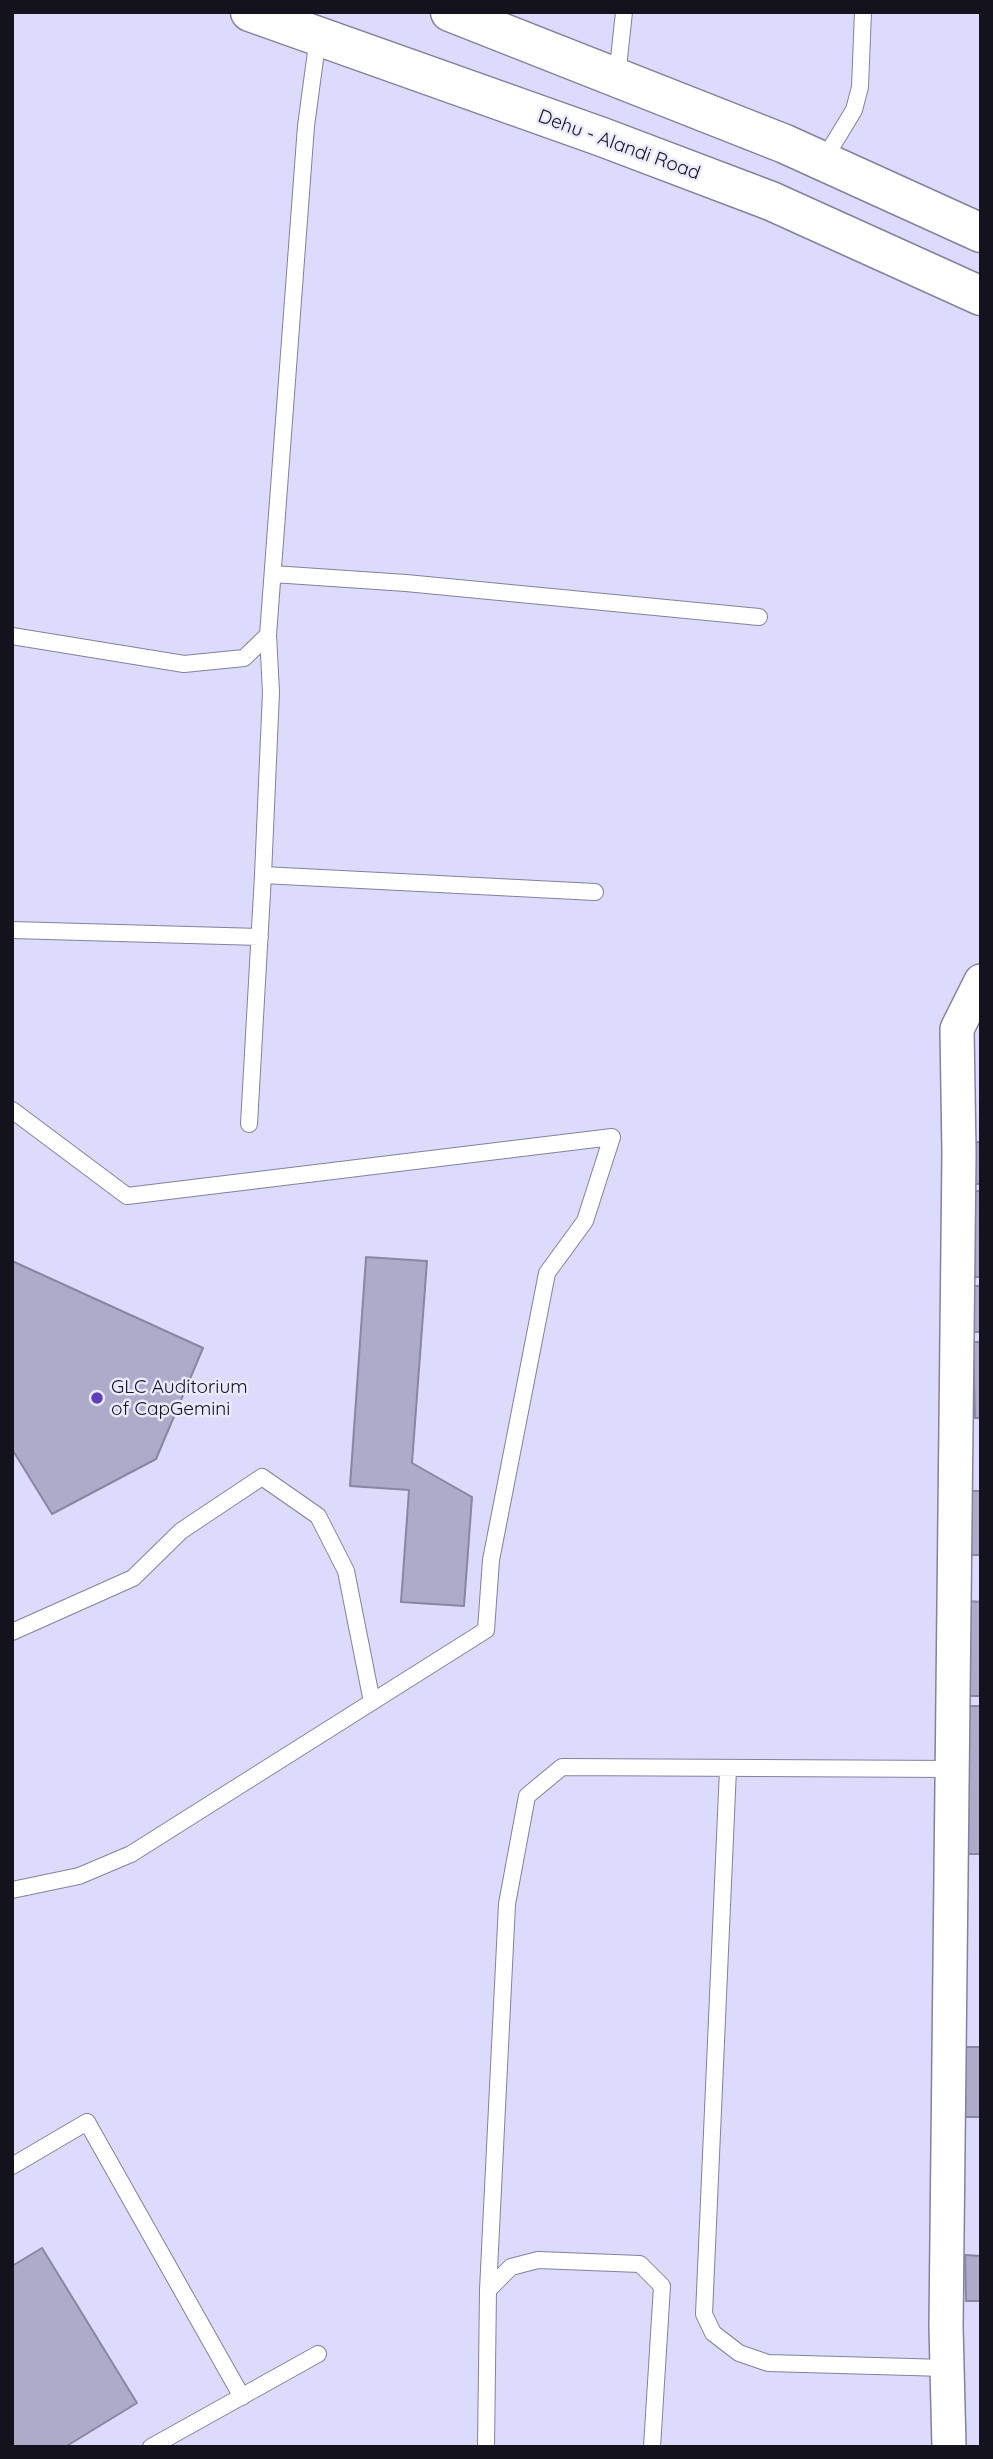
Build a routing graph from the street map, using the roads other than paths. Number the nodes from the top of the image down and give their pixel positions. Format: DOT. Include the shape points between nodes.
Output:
graph roads {
  1 [pos="250,12"];
  2 [pos="450,12"];
  3 [pos="624,12"];
  4 [pos="863,12"];
  5 [pos="318,37"];
  6 [pos="617,78"];
  7 [pos="823,161"];
  8 [pos="981,233"];
  9 [pos="981,296"];
  10 [pos="273,574"];
  11 [pos="759,617"];
  12 [pos="268,635"];
  13 [pos="12,636"];
  14 [pos="263,875"];
  15 [pos="595,892"];
  16 [pos="12,930"];
  17 [pos="260,937"];
  18 [pos="981,981"];
  19 [pos="12,1110"];
  20 [pos="249,1124"];
  21 [pos="970,1133"];
  22 [pos="12,1632"];
  23 [pos="372,1702"];
  24 [pos="727,1769"];
  25 [pos="952,1769"];
  26 [pos="12,1890"];
  27 [pos="12,2166"];
  28 [pos="488,2290"];
  29 [pos="318,2354"];
  30 [pos="947,2368"];
  31 [pos="242,2396"];
  32 [pos="151,2447"];
  33 [pos="486,2447"];
  34 [pos="652,2447"];
  35 [pos="949,2447"];
  1 -- 5 [label="main road, Dehu - Alandi Road"];
  2 -- 6 [label="main road"];
  3 -- 6 [label="lane"];
  4 -- 7 [label="lane" via="860,88 854,110"];
  5 -- 9 [label="main road, Dehu - Alandi Road" via="771,201"];
  5 -- 10 [label="lane" via="306,126"];
  6 -- 7 [label="main road"];
  7 -- 8 [label="main road"];
  10 -- 11 [label="lane"];
  10 -- 12 [label="lane"];
  12 -- 13 [label="lane" via="244,658 184,664"];
  12 -- 14 [label="lane" via="271,692"];
  14 -- 15 [label="lane"];
  14 -- 17 [label="lane"];
  16 -- 17 [label="lane"];
  17 -- 20 [label="lane"];
  18 -- 21 [label="street" via="957,1030"];
  19 -- 23 [label="lane" via="127,1196 612,1138 585,1221 547,1273 491,1560 486,1630"];
  21 -- 25 [label="street"];
  22 -- 23 [label="lane" via="133,1578 181,1531 262,1477 318,1516 346,1571"];
  23 -- 26 [label="lane" via="131,1854 79,1876"];
  24 -- 25 [label="lane"];
  24 -- 28 [label="lane" via="562,1767 527,1796 507,1904"];
  24 -- 30 [label="lane" via="704,2314 713,2333 738,2353 768,2363"];
  25 -- 30 [label="street"];
  27 -- 31 [label="lane" via="87,2122"];
  28 -- 33 [label="lane"];
  28 -- 34 [label="lane" via="511,2267 538,2260 640,2264 662,2286"];
  29 -- 31 [label="lane"];
  30 -- 35 [label="street"];
  31 -- 32 [label="lane"];
}
